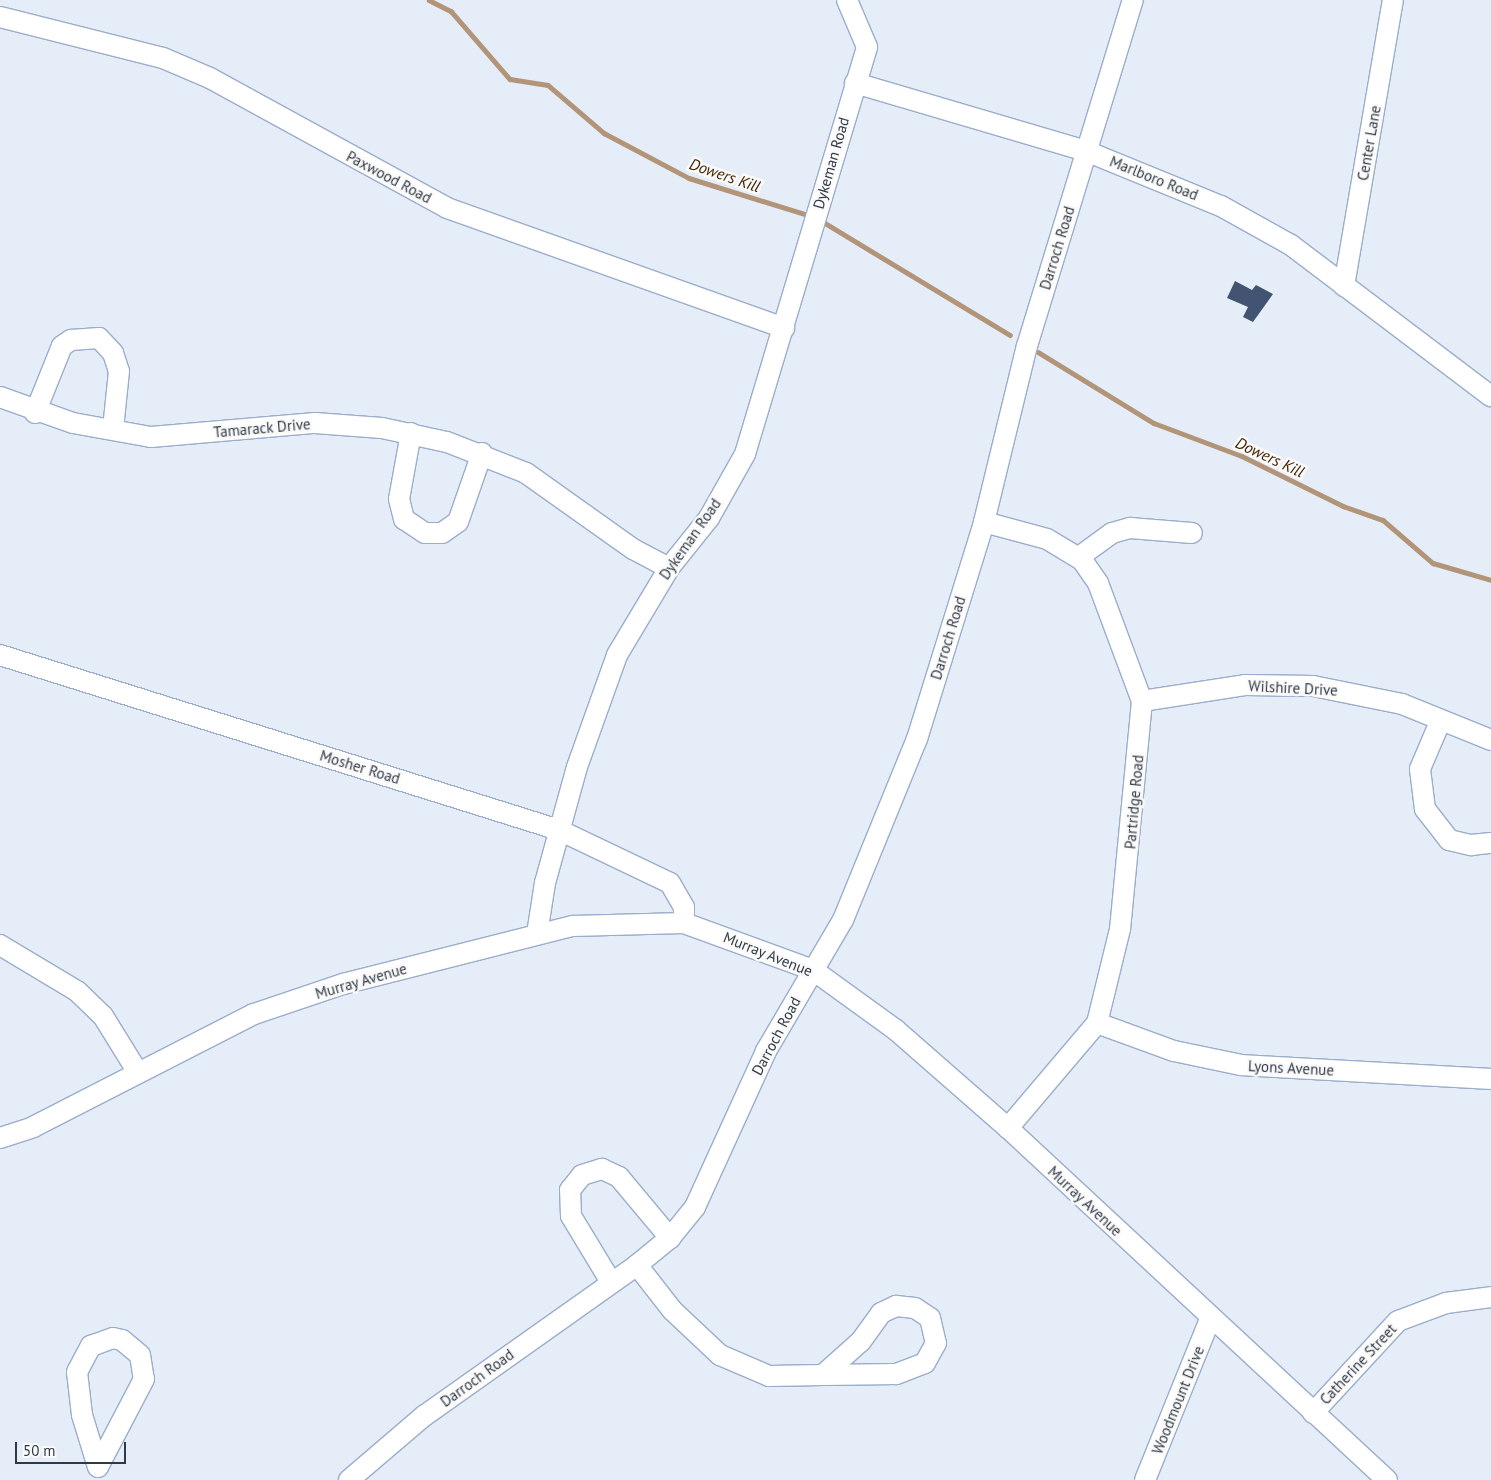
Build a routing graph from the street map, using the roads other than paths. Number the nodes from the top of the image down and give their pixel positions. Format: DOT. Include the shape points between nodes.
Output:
graph roads {
  1 [pos="847,0"];
  2 [pos="1133,0"];
  3 [pos="1393,0"];
  4 [pos="0,17"];
  5 [pos="855,84"];
  6 [pos="1086,151"];
  7 [pos="1344,286"];
  8 [pos="784,328"];
  9 [pos="1491,396"];
  10 [pos="0,397"];
  11 [pos="35,413"];
  12 [pos="113,429"];
  13 [pos="411,433"];
  14 [pos="482,453"];
  15 [pos="984,522"];
  16 [pos="1192,533"];
  17 [pos="1078,557"];
  18 [pos="669,568"];
  19 [pos="0,655"];
  20 [pos="1142,700"];
  21 [pos="1440,722"];
  22 [pos="1491,740"];
  23 [pos="559,830"];
  24 [pos="1491,843"];
  25 [pos="684,924"];
  26 [pos="537,934"];
  27 [pos="0,946"];
  28 [pos="812,970"];
  29 [pos="1098,1023"];
  30 [pos="137,1071"];
  31 [pos="1491,1078"];
  32 [pos="1008,1128"];
  33 [pos="0,1138"];
  34 [pos="670,1238"];
  35 [pos="637,1265"];
  36 [pos="611,1282"];
  37 [pos="1491,1297"];
  38 [pos="1210,1319"];
  39 [pos="823,1375"];
  40 [pos="1313,1413"];
  41 [pos="100,1473"];
  42 [pos="349,1480"];
  43 [pos="1145,1480"];
  44 [pos="1386,1480"];
  1 -- 5 [label="street" via="866,47"];
  2 -- 6 [label="street, Darroch Road"];
  3 -- 7 [label="street, Center Lane"];
  4 -- 8 [label="street, Paxwood Road" via="163,58 210,78 448,208"];
  5 -- 6 [label="street, Marlboro Road"];
  5 -- 8 [label="street, Dykeman Road"];
  6 -- 7 [label="street, Marlboro Road" via="1221,206 1291,245"];
  6 -- 15 [label="street, Darroch Road" via="1027,346"];
  7 -- 9 [label="street, Marlboro Road"];
  8 -- 18 [label="street, Dykeman Road" via="744,454 709,518"];
  10 -- 11 [label="street, Tamarack Drive"];
  11 -- 12 [label="street, Tamarack Drive"];
  11 -- 12 [label="street" via="62,346 71,340 100,338 113,352 119,371"];
  12 -- 13 [label="street, Tamarack Drive" via="174,437 315,423"];
  13 -- 14 [label="street, Tamarack Drive"];
  13 -- 14 [label="street" via="399,499 404,520 425,533 442,533 458,522"];
  14 -- 18 [label="street, Tamarack Drive" via="526,473 633,549"];
  15 -- 17 [label="street, Partridge Road" via="1047,539"];
  15 -- 28 [label="street, Darroch Road" via="917,739 882,831 843,920"];
  16 -- 17 [label="street" via="1130,528 1112,533"];
  17 -- 20 [label="street, Partridge Road" via="1098,583"];
  18 -- 23 [label="street, Dykeman Road" via="617,655 589,729"];
  19 -- 23 [label="street, Mosher Road"];
  20 -- 21 [label="street, Wilshire Drive" via="1245,685 1312,686 1402,704"];
  20 -- 29 [label="street, Partridge Road" via="1120,929"];
  21 -- 22 [label="street, Wilshire Drive"];
  21 -- 24 [label="street" via="1420,769 1425,809 1449,840 1471,845"];
  23 -- 25 [label="street, Mosher Road" via="670,883 684,907"];
  23 -- 26 [label="street, Dykeman Road"];
  25 -- 26 [label="street, Murray Avenue" via="573,926"];
  25 -- 28 [label="street, Murray Avenue"];
  26 -- 30 [label="street, Murray Avenue" via="343,984 254,1014"];
  27 -- 30 [label="street" via="77,991 104,1016"];
  28 -- 32 [label="street, Murray Avenue" via="896,1030"];
  28 -- 34 [label="street, Darroch Road" via="766,1051 695,1207"];
  29 -- 31 [label="street, Lyons Avenue" via="1174,1051 1241,1065"];
  29 -- 32 [label="street, Partridge Road"];
  30 -- 33 [label="street, Murray Avenue" via="33,1127"];
  32 -- 38 [label="street, Murray Avenue"];
  34 -- 35 [label="street, Darroch Road"];
  34 -- 36 [label="street" via="619,1177 602,1169 582,1175 570,1190 571,1216"];
  35 -- 36 [label="street, Darroch Road"];
  35 -- 39 [label="street" via="672,1310 720,1355 769,1376"];
  36 -- 42 [label="street, Darroch Road" via="424,1416"];
  37 -- 40 [label="street, Catherine Street" via="1446,1302 1398,1321"];
  38 -- 40 [label="street, Murray Avenue"];
  38 -- 43 [label="street, Woodmount Drive"];
  39 -- 39 [label="street" via="896,1374 916,1368 931,1356 936,1343 930,1318 905,1306 882,1313 861,1341"];
  40 -- 44 [label="street, Murray Avenue"];
  41 -- 41 [label="street" via="144,1379 134,1348 113,1338 91,1346 77,1372 82,1415"];
}
